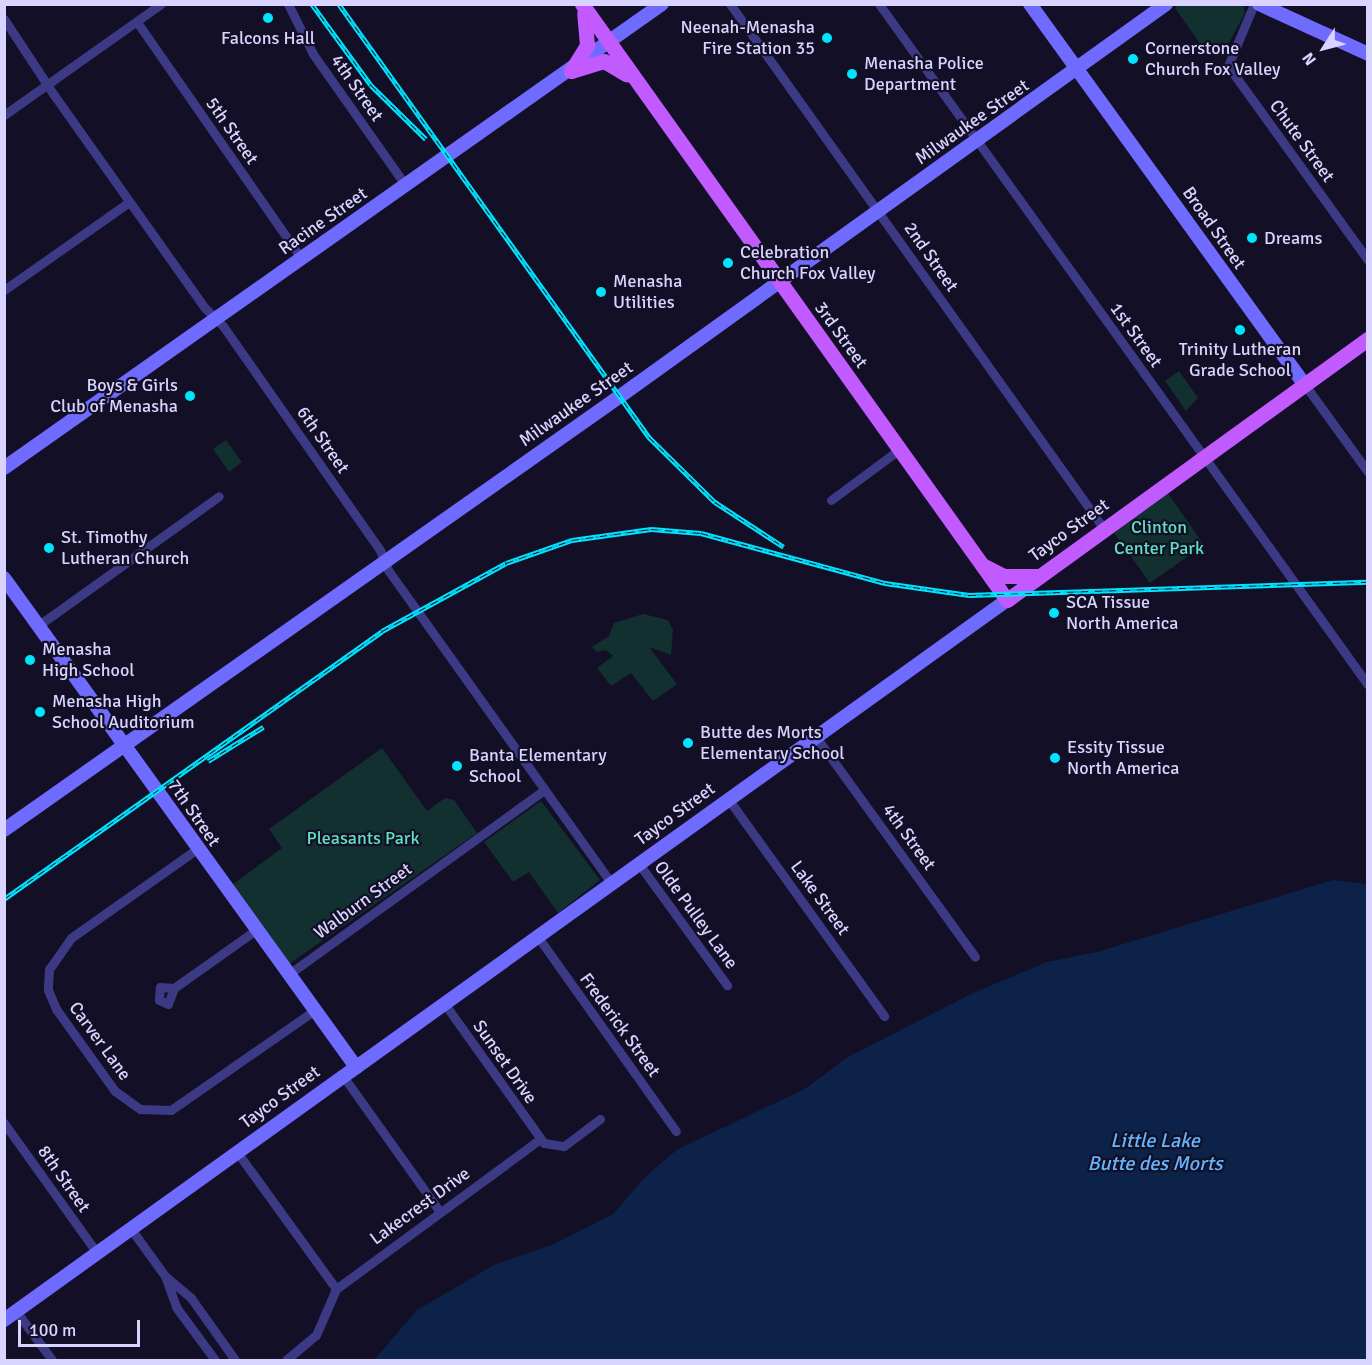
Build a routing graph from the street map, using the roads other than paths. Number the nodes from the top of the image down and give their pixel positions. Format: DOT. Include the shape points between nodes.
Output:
graph roads {
  1 [pos="161,4"];
  2 [pos="288,4"];
  3 [pos="581,4"];
  4 [pos="662,4"];
  5 [pos="730,4"];
  6 [pos="879,4"];
  7 [pos="1030,4"];
  8 [pos="1166,4"];
  9 [pos="1256,4"];
  10 [pos="149,8"];
  11 [pos="4,19"];
  12 [pos="137,22"];
  13 [pos="609,43"];
  14 [pos="1368,54"];
  15 [pos="1077,69"];
  16 [pos="571,71"];
  17 [pos="48,84"];
  18 [pos="639,86"];
  19 [pos="4,115"];
  20 [pos="976,142"];
  21 [pos="406,186"];
  22 [pos="129,202"];
  23 [pos="878,211"];
  24 [pos="301,258"];
  25 [pos="1368,260"];
  26 [pos="779,282"];
  27 [pos="4,290"];
  28 [pos="215,320"];
  29 [pos="1368,339"];
  30 [pos="1305,385"];
  31 [pos="900,449"];
  32 [pos="1203,457"];
  33 [pos="4,468"];
  34 [pos="1368,472"];
  35 [pos="219,496"];
  36 [pos="831,500"];
  37 [pos="1104,529"];
  38 [pos="384,560"];
  39 [pos="981,564"];
  40 [pos="1039,576"];
  41 [pos="4,578"];
  42 [pos="1007,600"];
  43 [pos="39,625"];
  44 [pos="1368,685"];
  45 [pos="816,736"];
  46 [pos="124,744"];
  47 [pos="544,790"];
  48 [pos="729,800"];
  49 [pos="4,830"];
  50 [pos="197,849"];
  51 [pos="639,864"];
  52 [pos="612,884"];
  53 [pos="256,930"];
  54 [pos="538,937"];
  55 [pos="975,957"];
  56 [pos="289,974"];
  57 [pos="727,985"];
  58 [pos="174,988"];
  59 [pos="444,1003"];
  60 [pos="315,1011"];
  61 [pos="884,1016"];
  62 [pos="356,1067"];
  63 [pos="343,1076"];
  64 [pos="600,1119"];
  65 [pos="4,1123"];
  66 [pos="676,1131"];
  67 [pos="540,1139"];
  68 [pos="237,1152"];
  69 [pos="440,1212"];
  70 [pos="131,1229"];
  71 [pos="97,1253"];
  72 [pos="165,1276"];
  73 [pos="336,1289"];
  74 [pos="8,1315"];
  75 [pos="52,1360"];
  76 [pos="214,1360"];
  77 [pos="235,1360"];
  78 [pos="286,1360"];
  1 -- 10 [label="street"];
  2 -- 21 [label="street, 4th Street" via="319,63"];
  3 -- 13 [label="main road, 3rd Street"];
  3 -- 16 [label="main road" via="587,23 587,45"];
  4 -- 13 [label="street, Racine Street"];
  5 -- 23 [label="street, 2nd Street"];
  6 -- 20 [label="street, 1st Street"];
  7 -- 15 [label="street, Broad Street"];
  8 -- 15 [label="street, Milwaukee Street"];
  9 -- 14 [label="street"];
  9 -- 25 [label="street, Chute Street" via="1228,66"];
  10 -- 12 [label="street"];
  11 -- 17 [label="street, 6th Street"];
  12 -- 17 [label="street"];
  12 -- 24 [label="street, 5th Street"];
  13 -- 16 [label="street, Racine Street"];
  13 -- 18 [label="main road, 3rd Street"];
  15 -- 20 [label="street, Milwaukee Street"];
  15 -- 30 [label="street, Broad Street"];
  16 -- 18 [label="main road" via="604,61"];
  16 -- 21 [label="street, Racine Street"];
  17 -- 19 [label="street"];
  17 -- 22 [label="street, 6th Street"];
  18 -- 26 [label="main road, 3rd Street"];
  20 -- 23 [label="street, Milwaukee Street"];
  20 -- 32 [label="street, 1st Street"];
  21 -- 24 [label="street, Racine Street"];
  22 -- 27 [label="street"];
  22 -- 28 [label="street, 6th Street"];
  23 -- 26 [label="street, Milwaukee Street"];
  23 -- 37 [label="street, 2nd Street"];
  24 -- 28 [label="street, Racine Street"];
  26 -- 31 [label="main road, 3rd Street"];
  26 -- 38 [label="street, Milwaukee Street"];
  28 -- 33 [label="street, Racine Street"];
  28 -- 38 [label="street, 6th Street" via="345,499"];
  29 -- 30 [label="main road, Tayco Street"];
  30 -- 32 [label="main road, Tayco Street"];
  30 -- 34 [label="street, Broad Street"];
  31 -- 36 [label="street"];
  31 -- 39 [label="main road, 3rd Street"];
  32 -- 37 [label="main road, Tayco Street"];
  32 -- 44 [label="street, 1st Street"];
  35 -- 43 [label="street"];
  37 -- 40 [label="main road, Tayco Street"];
  38 -- 46 [label="street, Milwaukee Street"];
  38 -- 47 [label="street, 6th Street"];
  39 -- 40 [label="main road" via="1004,576"];
  39 -- 42 [label="main road, 3rd Street"];
  40 -- 42 [label="main road, Tayco Street"];
  41 -- 43 [label="street, 7th Street"];
  42 -- 45 [label="street, Tayco Street"];
  43 -- 46 [label="street, 7th Street"];
  45 -- 48 [label="street, Tayco Street"];
  45 -- 55 [label="street, 4th Street"];
  46 -- 49 [label="street, Milwaukee Street"];
  46 -- 50 [label="street, 7th Street"];
  47 -- 52 [label="street, 6th Street"];
  47 -- 56 [label="street, Walburn Street"];
  48 -- 51 [label="street, Tayco Street"];
  48 -- 61 [label="street, Lake Street"];
  50 -- 53 [label="street, 7th Street"];
  50 -- 60 [label="street, Carver Lane" via="70,938 49,969 48,990 56,1009 114,1091 140,1110 171,1110"];
  51 -- 52 [label="street, Tayco Street"];
  51 -- 57 [label="street, Olde Pulley Lane"];
  52 -- 54 [label="street, Tayco Street"];
  53 -- 56 [label="street, 7th Street"];
  53 -- 58 [label="street"];
  54 -- 59 [label="street, Tayco Street"];
  54 -- 66 [label="street, Frederick Street"];
  56 -- 60 [label="street, 7th Street"];
  59 -- 62 [label="street, Tayco Street"];
  59 -- 67 [label="street, Sunset Drive"];
  60 -- 62 [label="street, 7th Street"];
  62 -- 63 [label="street, Tayco Street"];
  63 -- 68 [label="street, Tayco Street"];
  63 -- 69 [label="street"];
  64 -- 67 [label="street" via="564,1146 552,1146"];
  65 -- 71 [label="street, 8th Street"];
  67 -- 69 [label="street, Lakecrest Drive"];
  68 -- 70 [label="street, Tayco Street"];
  68 -- 73 [label="street"];
  69 -- 73 [label="street, Lakecrest Drive"];
  70 -- 71 [label="street, Tayco Street"];
  70 -- 72 [label="street"];
  71 -- 74 [label="street, Tayco Street"];
  72 -- 76 [label="street" via="176,1307"];
  72 -- 77 [label="street" via="191,1298"];
  73 -- 78 [label="street, Lakecrest Drive" via="316,1335"];
  74 -- 75 [label="street"];
}
